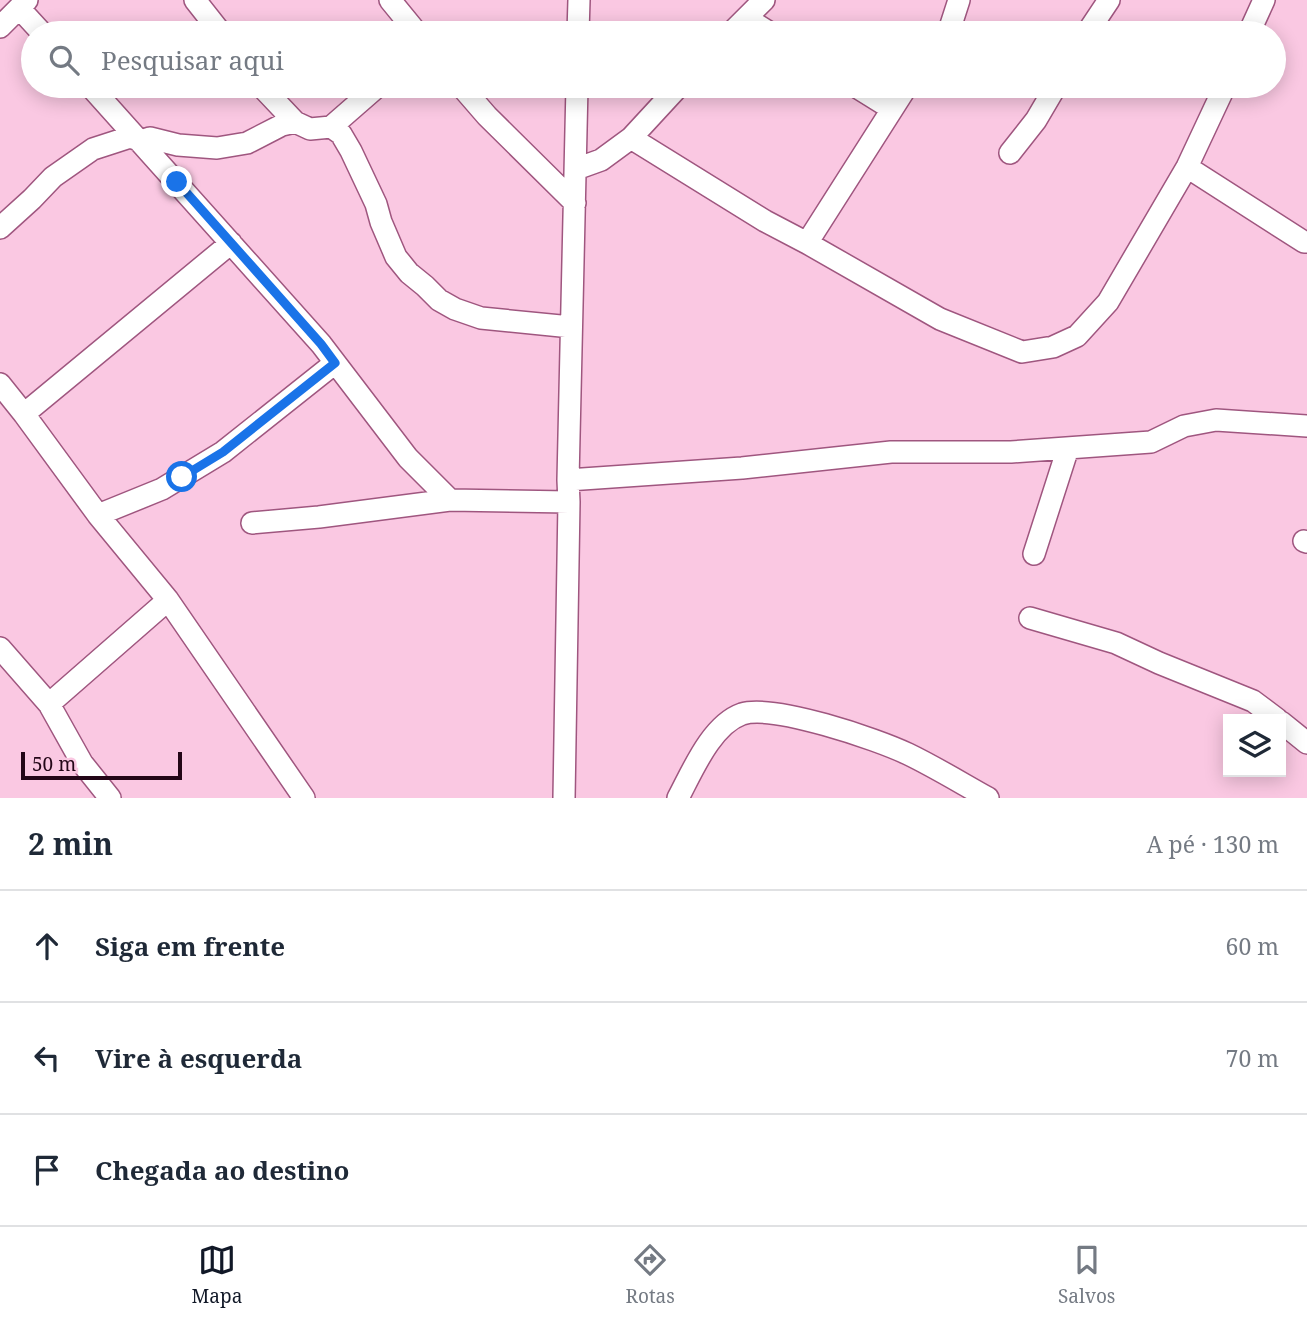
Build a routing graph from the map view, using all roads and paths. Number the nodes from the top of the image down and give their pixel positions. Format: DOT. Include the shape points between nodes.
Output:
graph roads {
  1 [pos="195,0"];
  2 [pos="390,0"];
  3 [pos="579,0"];
  4 [pos="764,0"];
  5 [pos="959,0"];
  6 [pos="1109,0"];
  7 [pos="1264,0"];
  8 [pos="23,4"];
  9 [pos="34,21"];
  10 [pos="211,21"];
  11 [pos="407,21"];
  12 [pos="578,21"];
  13 [pos="744,21"];
  14 [pos="953,21"];
  15 [pos="1095,21"];
  16 [pos="1254,21"];
  17 [pos="0,27"];
  18 [pos="101,98"];
  19 [pos="272,98"];
  20 [pos="364,98"];
  21 [pos="471,98"];
  22 [pos="577,98"];
  23 [pos="668,98"];
  24 [pos="875,98"];
  25 [pos="899,98"];
  26 [pos="1045,98"];
  27 [pos="1219,98"];
  28 [pos="892,108"];
  29 [pos="295,122"];
  30 [pos="331,127"];
  31 [pos="631,138"];
  32 [pos="141,141"];
  33 [pos="1010,152"];
  34 [pos="1187,167"];
  35 [pos="576,169"];
  36 [pos="575,202"];
  37 [pos="0,228"];
  38 [pos="1307,242"];
  39 [pos="231,243"];
  40 [pos="807,243"];
  41 [pos="571,327"];
  42 [pos="335,363"];
  43 [pos="0,384"];
  44 [pos="24,414"];
  45 [pos="1307,426"];
  46 [pos="1068,448"];
  47 [pos="568,491"];
  48 [pos="450,500"];
  49 [pos="98,516"];
  50 [pos="252,523"];
  51 [pos="1034,554"];
  52 [pos="167,600"];
  53 [pos="1030,618"];
  54 [pos="0,648"];
  55 [pos="49,704"];
  56 [pos="1270,714"];
  57 [pos="1286,726"];
  58 [pos="1307,743"];
  59 [pos="82,764"];
  60 [pos="86,798"];
  61 [pos="110,798"];
  62 [pos="304,798"];
  63 [pos="564,798"];
  64 [pos="678,798"];
  65 [pos="988,798"];
  1 -- 10 [label="street"];
  2 -- 11 [label="street"];
  3 -- 12 [label="street"];
  4 -- 13 [label="street"];
  5 -- 14 [label="street"];
  6 -- 15 [label="street"];
  7 -- 16 [label="street"];
  8 -- 9 [label="street"];
  8 -- 17 [label="street"];
  18 -- 32 [label="street"];
  19 -- 29 [label="street"];
  20 -- 30 [label="street"];
  21 -- 36 [label="street"];
  22 -- 35 [label="street"];
  23 -- 31 [label="street"];
  24 -- 28 [label="street"];
  25 -- 28 [label="street"];
  26 -- 33 [label="street" via="1036,120"];
  27 -- 34 [label="street"];
  28 -- 40 [label="street"];
  29 -- 30 [label="street" via="310,129"];
  29 -- 32 [label="street" via="247,143 216,148 149,138"];
  30 -- 41 [label="street" via="351,151 396,257 439,300 481,318"];
  31 -- 35 [label="street" via="601,160"];
  31 -- 40 [label="street"];
  32 -- 37 [label="street" via="130,137 93,149 53,177"];
  32 -- 39 [label="street"];
  34 -- 38 [label="street"];
  34 -- 40 [label="street" via="1108,302 1077,336 1053,346 1022,352 940,319"];
  35 -- 36 [label="street"];
  36 -- 41 [label="street"];
  39 -- 42 [label="street"];
  39 -- 44 [label="street"];
  41 -- 47 [label="street"];
  42 -- 48 [label="street" via="408,458"];
  42 -- 49 [label="street" via="223,452 162,489"];
  43 -- 44 [label="street"];
  44 -- 49 [label="street"];
  45 -- 46 [label="street" via="1216,420 1184,426 1151,442"];
  46 -- 47 [label="street" via="891,452"];
  46 -- 51 [label="street"];
  47 -- 48 [label="street"];
  47 -- 63 [label="street"];
  48 -- 50 [label="street"];
  49 -- 52 [label="street"];
  52 -- 55 [label="street"];
  52 -- 62 [label="street"];
  53 -- 56 [label="street" via="1116,643 1253,701"];
  54 -- 55 [label="street"];
  55 -- 59 [label="street"];
  57 -- 58 [label="street"];
  59 -- 60 [label="street"];
  59 -- 61 [label="street"];
  64 -- 65 [label="street" via="723,726 760,711 856,734 906,753"];
}
